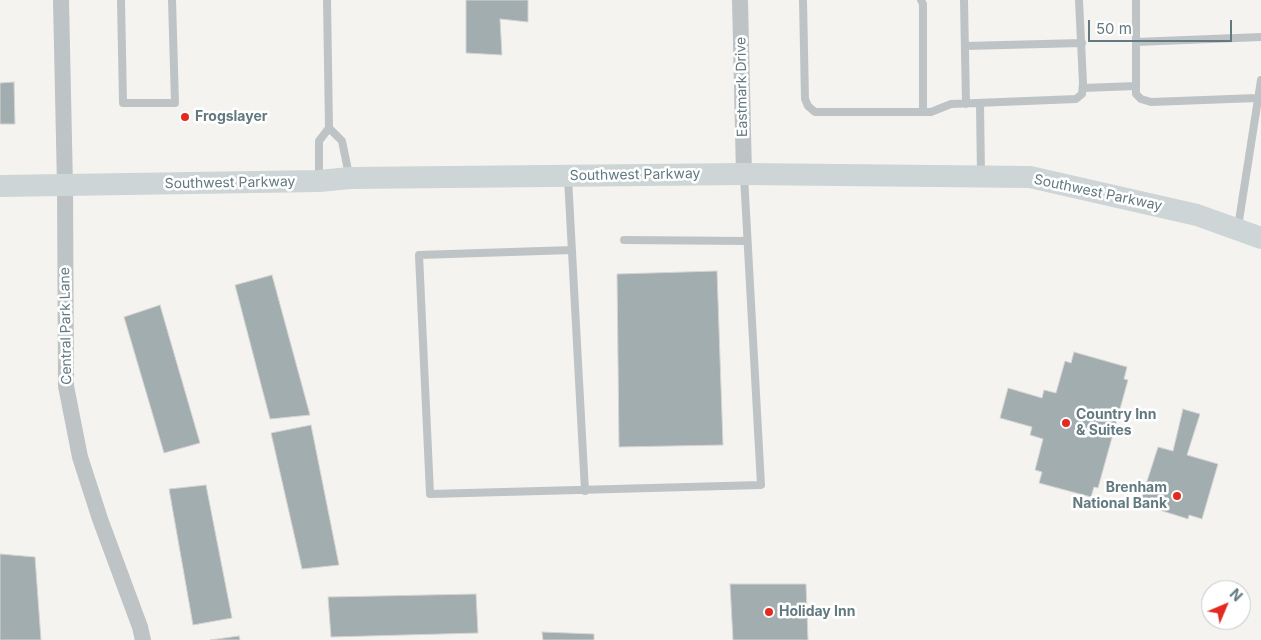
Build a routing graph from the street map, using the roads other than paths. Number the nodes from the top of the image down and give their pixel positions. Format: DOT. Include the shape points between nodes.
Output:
graph roads {
  1 [pos="61,0"];
  2 [pos="121,0"];
  3 [pos="172,0"];
  4 [pos="327,0"];
  5 [pos="740,0"];
  6 [pos="803,0"];
  7 [pos="921,0"];
  8 [pos="964,0"];
  9 [pos="1079,0"];
  10 [pos="1136,0"];
  11 [pos="1261,37"];
  12 [pos="1136,42"];
  13 [pos="1082,43"];
  14 [pos="965,46"];
  15 [pos="1261,80"];
  16 [pos="1136,86"];
  17 [pos="1083,88"];
  18 [pos="1257,98"];
  19 [pos="980,103"];
  20 [pos="966,104"];
  21 [pos="923,112"];
  22 [pos="329,128"];
  23 [pos="744,174"];
  24 [pos="568,176"];
  25 [pos="981,177"];
  26 [pos="350,178"];
  27 [pos="319,181"];
  28 [pos="0,186"];
  29 [pos="65,186"];
  30 [pos="1237,229"];
  31 [pos="1261,238"];
  32 [pos="624,240"];
  33 [pos="747,240"];
  34 [pos="572,250"];
  35 [pos="585,491"];
  36 [pos="143,640"];
  1 -- 29 [label="street, Central Park Lane"];
  2 -- 3 [label="lane" via="123,103 174,103"];
  4 -- 22 [label="lane"];
  5 -- 23 [label="street, Eastmark Drive"];
  6 -- 21 [label="lane" via="805,99 808,106 815,112"];
  7 -- 21 [label="lane"];
  8 -- 14 [label="lane"];
  9 -- 13 [label="lane"];
  10 -- 12 [label="lane"];
  11 -- 12 [label="lane"];
  12 -- 16 [label="lane"];
  13 -- 14 [label="lane"];
  13 -- 17 [label="lane"];
  14 -- 20 [label="lane"];
  15 -- 18 [label="lane"];
  16 -- 17 [label="lane"];
  16 -- 18 [label="lane" via="1136,94 1151,102"];
  17 -- 19 [label="lane" via="1076,99"];
  18 -- 30 [label="lane"];
  19 -- 20 [label="lane"];
  19 -- 25 [label="lane"];
  20 -- 21 [label="lane" via="951,104"];
  22 -- 26 [label="lane" via="342,141"];
  22 -- 27 [label="lane" via="319,141"];
  23 -- 24 [label="main road, Southwest Parkway"];
  23 -- 25 [label="main road, Southwest Parkway"];
  23 -- 33 [label="lane"];
  24 -- 26 [label="main road, Southwest Parkway"];
  24 -- 34 [label="lane"];
  25 -- 30 [label="main road, Southwest Parkway" via="1030,177 1197,215"];
  26 -- 27 [label="main road, Southwest Parkway"];
  27 -- 29 [label="main road, Southwest Parkway"];
  28 -- 29 [label="main road, Southwest Parkway"];
  29 -- 36 [label="street, Central Park Lane" via="66,386 80,457"];
  30 -- 31 [label="main road, Southwest Parkway"];
  32 -- 33 [label="lane"];
  33 -- 35 [label="lane" via="761,485"];
  34 -- 35 [label="lane"];
  34 -- 35 [label="lane" via="420,255 430,494"];
}
